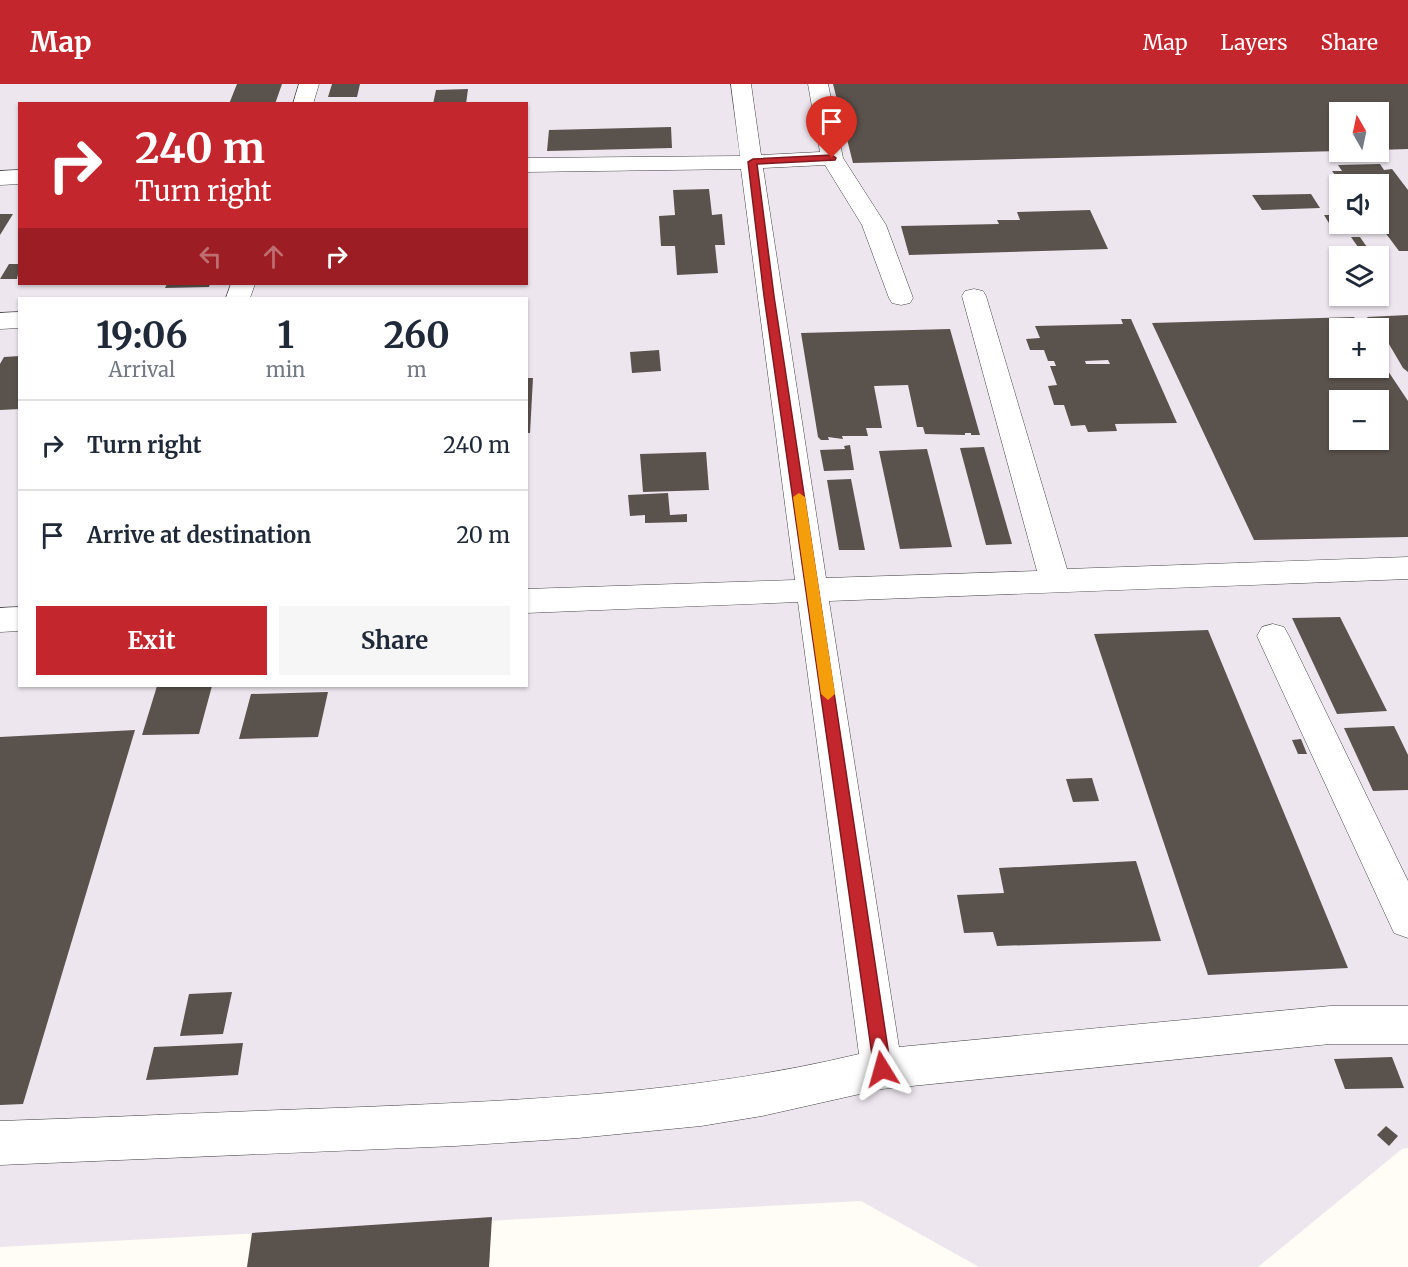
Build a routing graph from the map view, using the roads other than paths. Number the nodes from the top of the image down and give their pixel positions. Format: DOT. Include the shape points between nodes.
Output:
graph roads {
  1 [pos="309,84"];
  2 [pos="741,84"];
  3 [pos="818,84"];
  4 [pos="304,102"];
  5 [pos="832,158"];
  6 [pos="753,162"];
  7 [pos="528,165"];
  8 [pos="18,177"];
  9 [pos="0,178"];
  10 [pos="974,296"];
  11 [pos="901,298"];
  12 [pos="18,320"];
  13 [pos="0,321"];
  14 [pos="1408,568"];
  15 [pos="1055,581"];
  16 [pos="813,590"];
  17 [pos="528,601"];
  18 [pos="18,619"];
  19 [pos="0,620"];
  20 [pos="1273,636"];
  21 [pos="1408,921"];
  22 [pos="1408,1025"];
  23 [pos="882,1069"];
  24 [pos="0,1143"];
  1 -- 4 [label="lane"];
  2 -- 6 [label="lane"];
  3 -- 5 [label="lane"];
  5 -- 6 [label="lane"];
  5 -- 11 [label="lane" via="874,225"];
  6 -- 7 [label="lane"];
  6 -- 16 [label="lane"];
  8 -- 9 [label="lane"];
  10 -- 15 [label="lane"];
  12 -- 13 [label="lane"];
  14 -- 15 [label="lane"];
  15 -- 16 [label="lane"];
  16 -- 17 [label="lane"];
  16 -- 23 [label="lane"];
  18 -- 19 [label="lane"];
  20 -- 21 [label="lane"];
  22 -- 23 [label="lane" via="1330,1025"];
  23 -- 24 [label="lane" via="821,1086 725,1102 587,1117"];
}
